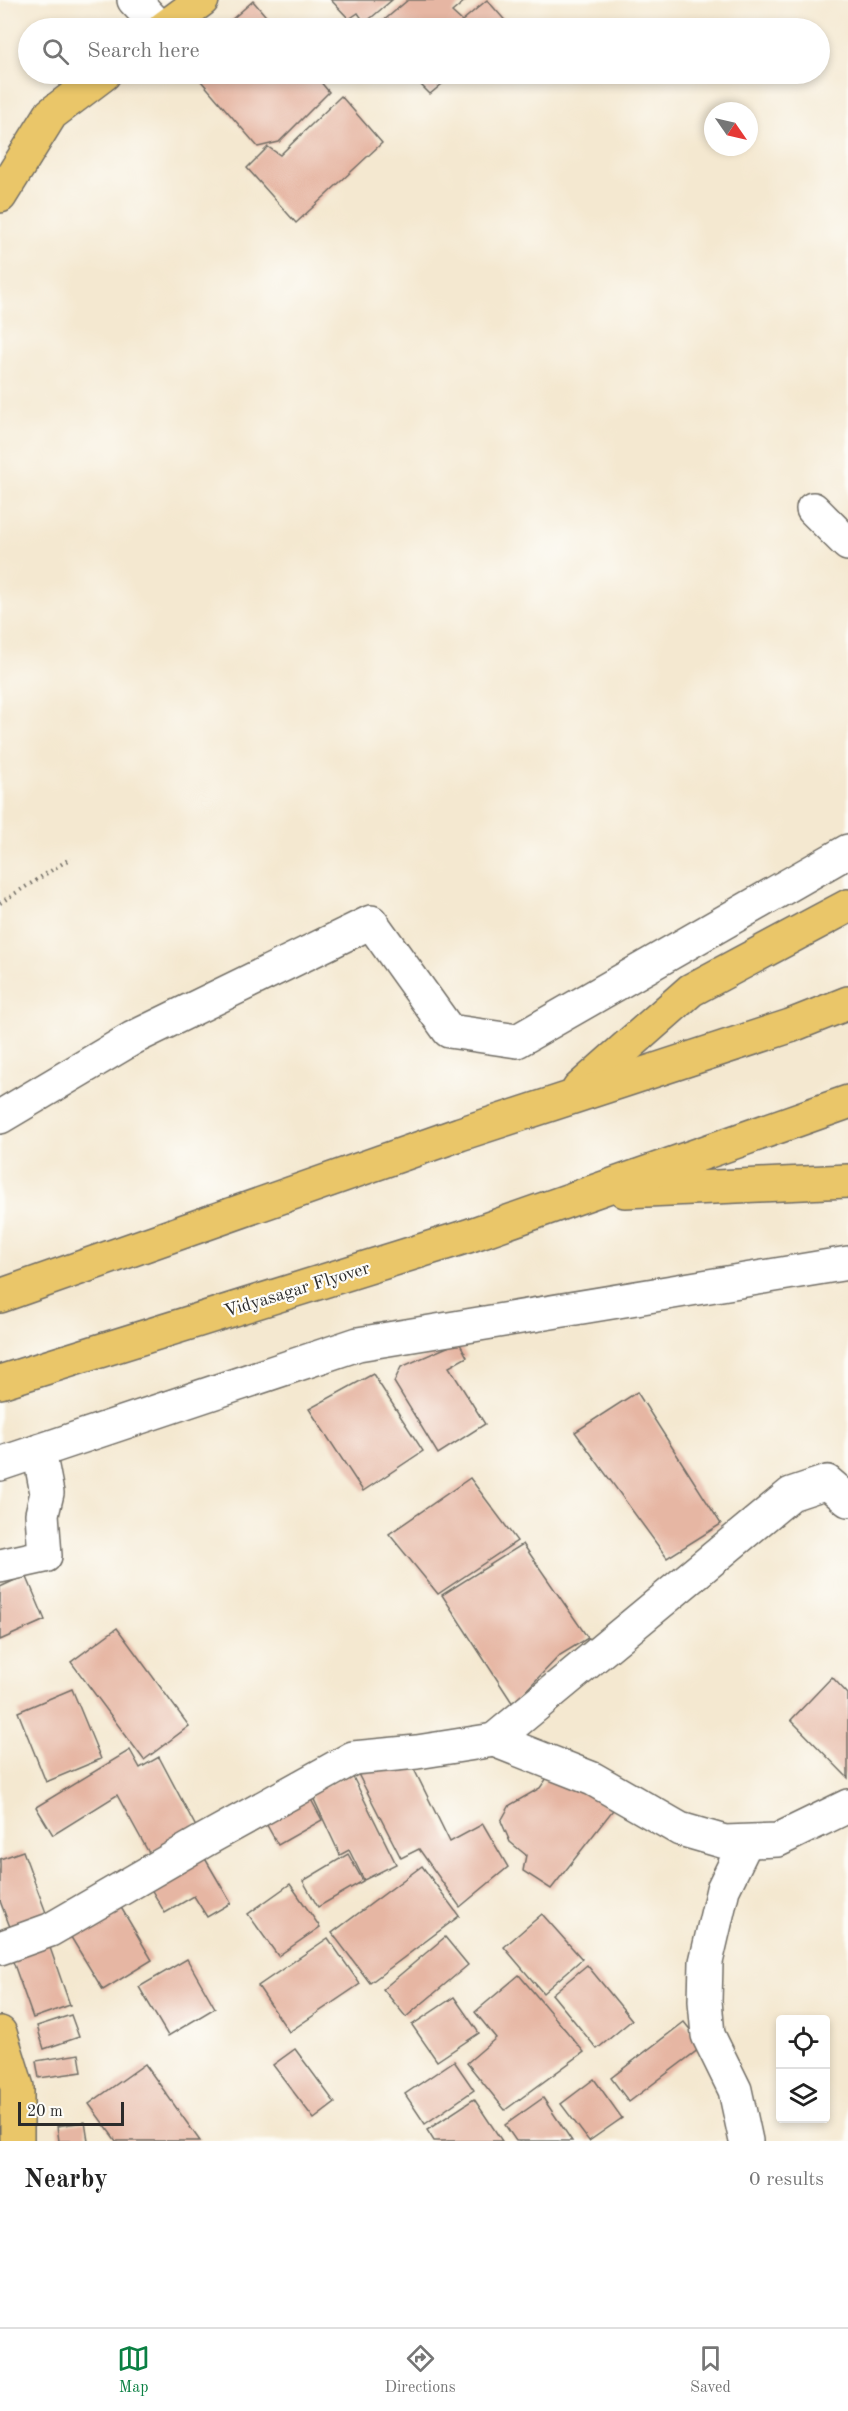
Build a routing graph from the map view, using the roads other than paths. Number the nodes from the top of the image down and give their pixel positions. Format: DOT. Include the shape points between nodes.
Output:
graph roads {
  1 [pos="134,0"];
  2 [pos="202,0"];
  3 [pos="152,18"];
  4 [pos="176,18"];
  5 [pos="91,84"];
  6 [pos="0,196"];
  7 [pos="813,509"];
  8 [pos="848,544"];
  9 [pos="848,851"];
  10 [pos="848,906"];
  11 [pos="848,1003"];
  12 [pos="568,1098"];
  13 [pos="848,1102"];
  14 [pos="0,1118"];
  15 [pos="848,1181"];
  16 [pos="592,1193"];
  17 [pos="848,1263"];
  18 [pos="0,1296"];
  19 [pos="0,1382"];
  20 [pos="39,1451"];
  21 [pos="0,1464"];
  22 [pos="848,1500"];
  23 [pos="0,1566"];
  24 [pos="494,1740"];
  25 [pos="848,1806"];
  26 [pos="746,1842"];
  27 [pos="0,1948"];
  28 [pos="0,2033"];
  29 [pos="17,2141"];
  30 [pos="746,2141"];
  1 -- 3 [label="street"];
  2 -- 4 [label="main road"];
  5 -- 6 [label="main road" via="51,114"];
  7 -- 8 [label="street"];
  9 -- 14 [label="street" via="517,1041 449,1031 371,922 133,1038"];
  10 -- 12 [label="main road" via="691,990"];
  11 -- 12 [label="main road" via="790,1026"];
  12 -- 18 [label="main road"];
  13 -- 16 [label="main road, Vidyasagar Flyover"];
  15 -- 16 [label="main road"];
  16 -- 19 [label="main road, Vidyasagar Flyover" via="468,1236"];
  17 -- 20 [label="street" via="358,1344"];
  20 -- 21 [label="street"];
  20 -- 23 [label="street" via="47,1493 42,1514 45,1556"];
  22 -- 24 [label="street" via="827,1482 791,1494"];
  24 -- 26 [label="street" via="593,1779 680,1829 725,1842"];
  24 -- 27 [label="street" via="353,1758 50,1930"];
  25 -- 26 [label="street" via="778,1840"];
  26 -- 30 [label="street" via="723,1889 706,1962 705,1991 708,2036 735,2090"];
  28 -- 29 [label="main road" via="17,2087"];
}
